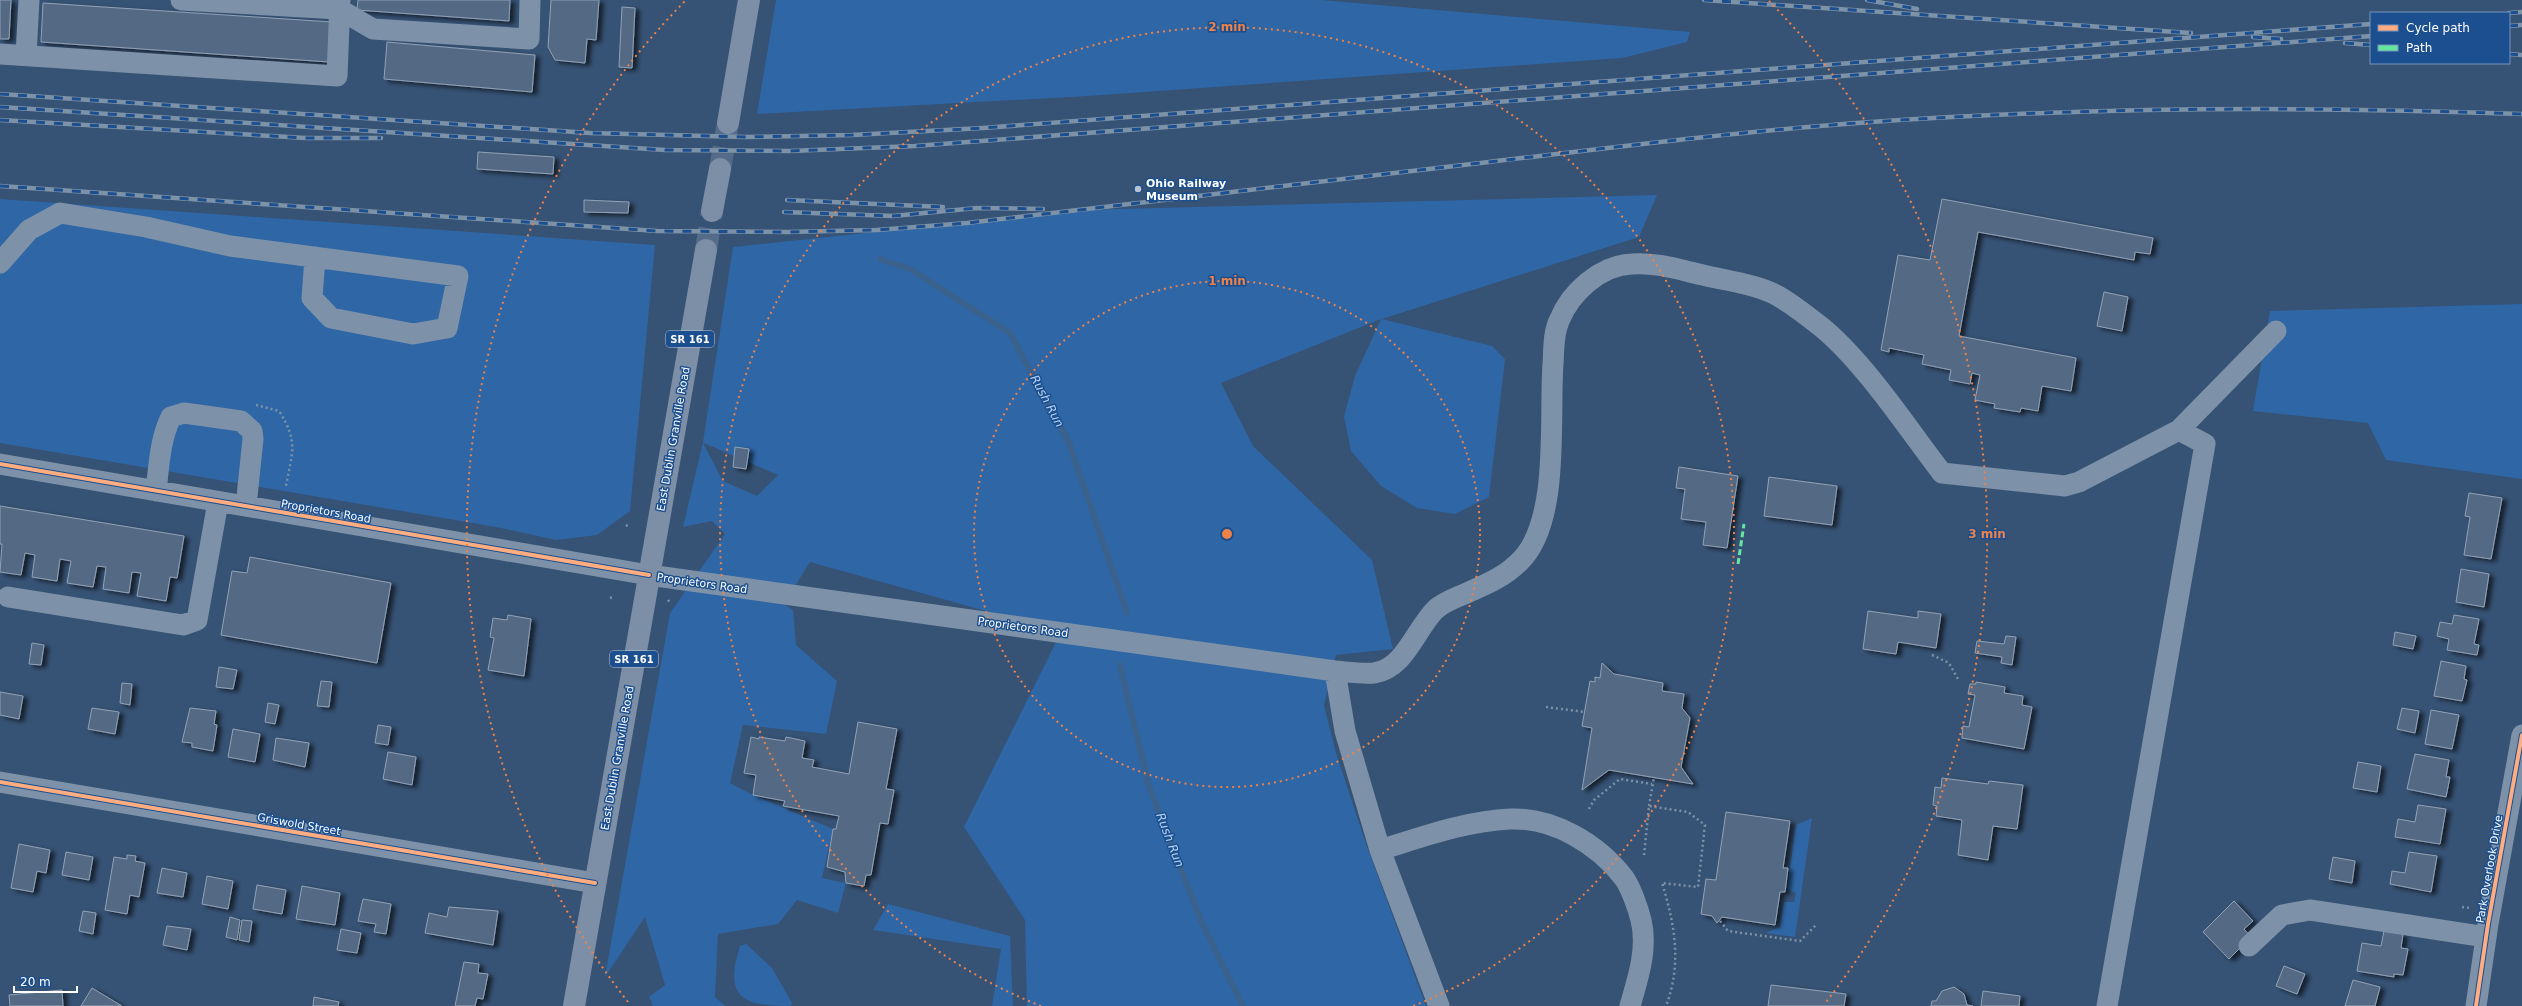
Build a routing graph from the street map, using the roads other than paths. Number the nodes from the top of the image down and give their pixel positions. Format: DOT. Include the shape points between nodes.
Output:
graph roads {
  1 [pos="29,0"];
  2 [pos="181,0"];
  3 [pos="530,0"];
  4 [pos="749,0"];
  5 [pos="339,5"];
  6 [pos="0,54"];
  7 [pos="26,56"];
  8 [pos="728,123"];
  9 [pos="720,169"];
  10 [pos="712,211"];
  11 [pos="706,250"];
  12 [pos="314,257"];
  13 [pos="0,263"];
  14 [pos="2276,331"];
  15 [pos="2179,430"];
  16 [pos="0,464"];
  17 [pos="156,491"];
  18 [pos="218,502"];
  19 [pos="246,506"];
  20 [pos="649,575"];
  21 [pos="8,597"];
  22 [pos="1335,671"];
  23 [pos="2522,735"];
  24 [pos="0,782"];
  25 [pos="1380,850"];
  26 [pos="595,883"];
  27 [pos="2486,937"];
  28 [pos="2249,946"];
  29 [pos="574,1006"];
  30 [pos="1439,1006"];
  31 [pos="1630,1006"];
  32 [pos="2107,1006"];
  33 [pos="2476,1006"];
  1 -- 7 [label="street"];
  2 -- 5 [label="street"];
  3 -- 5 [label="street" via="529,39 373,29"];
  4 -- 8 [label="main road"];
  5 -- 7 [label="street" via="338,76"];
  6 -- 7 [label="street"];
  9 -- 10 [label="main road"];
  11 -- 20 [label="main road, East Dublin Granville Road / SR 161"];
  12 -- 12 [label="street" via="458,276 447,328 413,334 330,318 312,298"];
  12 -- 13 [label="street" via="230,246 146,227 60,213 29,230"];
  14 -- 15 [label="street, Proprietors Road"];
  15 -- 22 [label="street, Proprietors Road" via="2079,482 2065,486 1942,473 1861,369 1826,331 1778,296 1660,265 1629,263 1606,271 1585,284 1558,322 1554,340 1551,392 1551,473 1543,514 1534,541 1524,557 1500,579 1442,604 1427,617 1395,664 1375,673"];
  15 -- 32 [label="street" via="2205,444"];
  16 -- 17 [label="street, Proprietors Road"];
  17 -- 18 [label="street, Proprietors Road"];
  17 -- 19 [label="street" via="165,428 171,417 184,412 240,421 252,431 253,439"];
  18 -- 19 [label="street, Proprietors Road"];
  18 -- 21 [label="street" via="197,620 183,625"];
  19 -- 20 [label="street, Proprietors Road"];
  20 -- 22 [label="street, Proprietors Road"];
  20 -- 26 [label="main road, East Dublin Granville Road / SR 161"];
  22 -- 25 [label="street" via="1345,731"];
  23 -- 27 [label="street, Park Overlook Drive"];
  24 -- 26 [label="street, Griswold Street"];
  25 -- 30 [label="street"];
  25 -- 31 [label="street" via="1457,827 1510,819 1550,824 1589,844 1625,879 1641,921 1643,962"];
  26 -- 29 [label="main road, East Dublin Granville Road / SR 161"];
  27 -- 28 [label="street" via="2310,910 2282,915"];
  27 -- 33 [label="street, Park Overlook Drive"];
}
